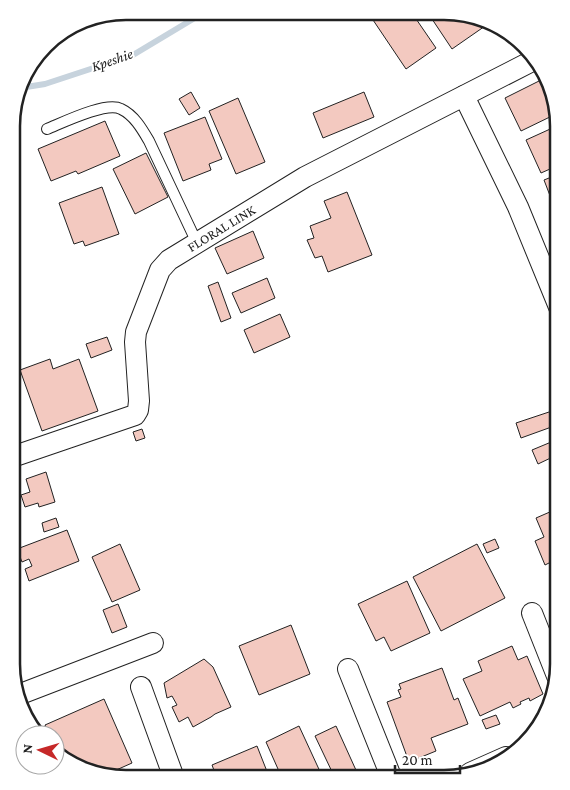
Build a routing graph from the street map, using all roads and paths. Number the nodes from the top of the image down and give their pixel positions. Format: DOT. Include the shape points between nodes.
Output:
graph roads {
  1 [pos="529,63"];
  2 [pos="464,96"];
  3 [pos="46,129"];
  4 [pos="197,243"];
  5 [pos="550,285"];
  6 [pos="20,453"];
  7 [pos="532,612"];
  8 [pos="152,643"];
  9 [pos="550,658"];
  10 [pos="348,668"];
  11 [pos="141,687"];
  12 [pos="24,693"];
  13 [pos="171,770"];
  14 [pos="388,770"];
  1 -- 2 [label="street, FLORAL LINK"];
  2 -- 4 [label="street, FLORAL LINK" via="305,177"];
  2 -- 5 [label="street" via="518,207"];
  3 -- 4 [label="lane" via="101,108 120,108 140,126 149,141"];
  4 -- 6 [label="street, FLORAL LINK" via="169,260 160,270 140,319 135,342 139,401 135,415"];
  7 -- 9 [label="street"];
  8 -- 12 [label="street"];
  10 -- 14 [label="street"];
  11 -- 13 [label="street"];
}
